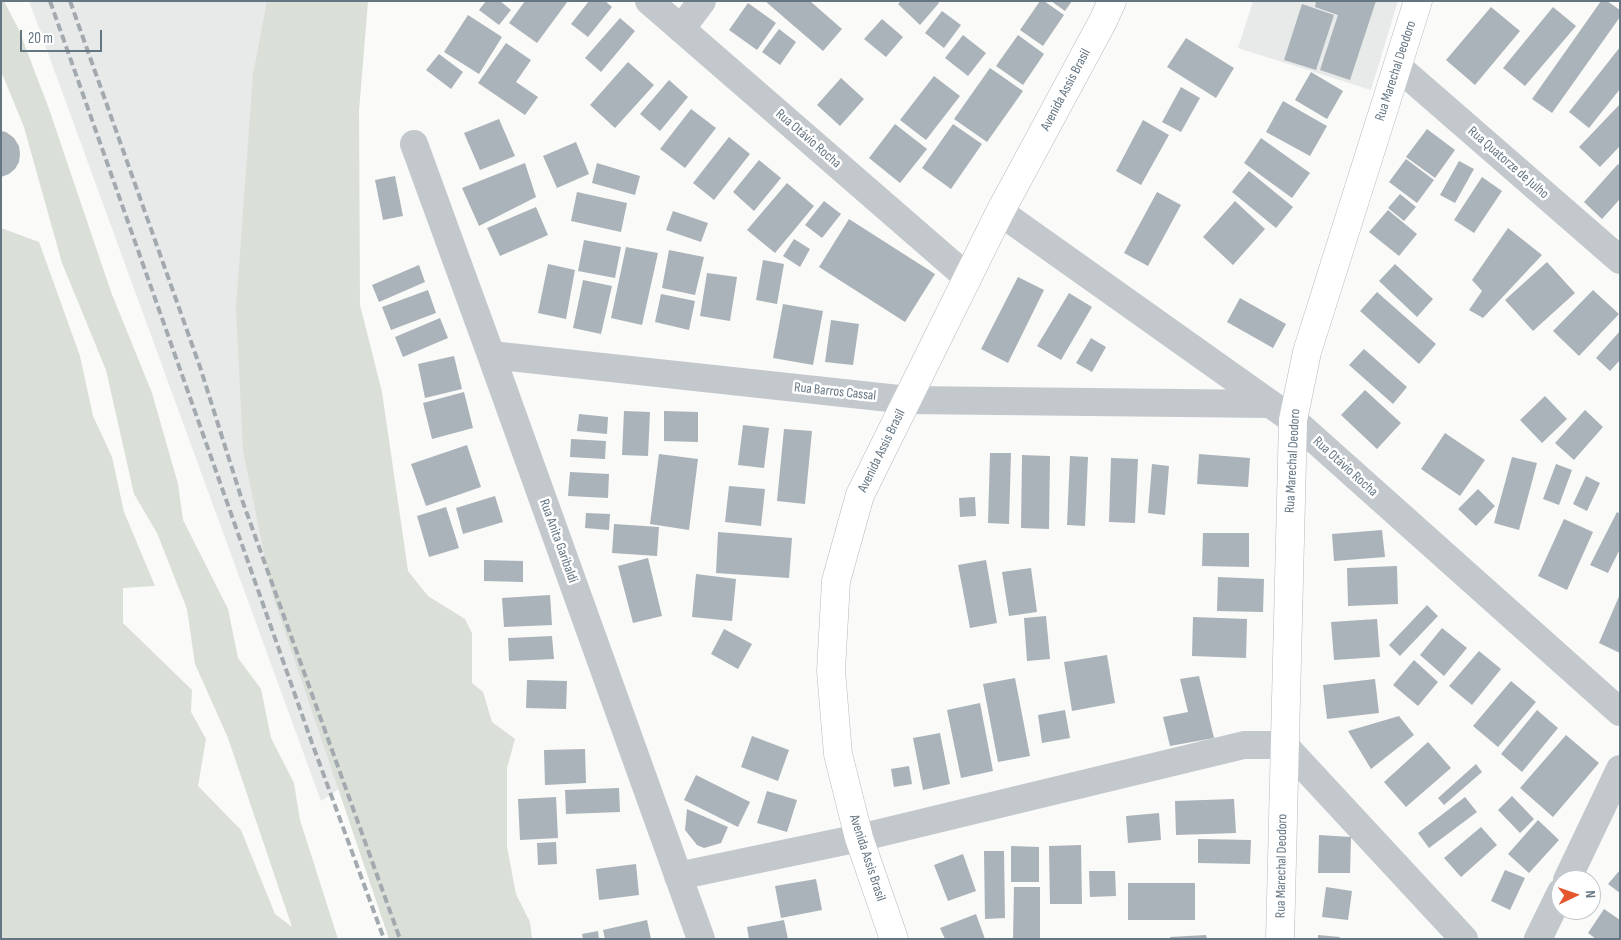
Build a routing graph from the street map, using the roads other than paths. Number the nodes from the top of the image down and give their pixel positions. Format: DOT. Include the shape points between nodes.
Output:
graph roads {
  1 [pos="648,1"];
  2 [pos="702,1"];
  3 [pos="1112,1"];
  4 [pos="1418,1"];
  5 [pos="681,29"];
  6 [pos="1397,66"];
  7 [pos="414,144"];
  8 [pos="1000,212"];
  9 [pos="1620,260"];
  10 [pos="968,278"];
  11 [pos="491,355"];
  12 [pos="908,400"];
  13 [pos="1271,404"];
  14 [pos="1293,420"];
  15 [pos="1620,712"];
  16 [pos="1284,745"];
  17 [pos="1620,769"];
  18 [pos="859,838"];
  19 [pos="1572,870"];
  20 [pos="678,876"];
  21 [pos="1551,912"];
  22 [pos="701,939"];
  23 [pos="894,939"];
  24 [pos="1280,939"];
  25 [pos="1464,939"];
  26 [pos="1538,939"];
  1 -- 5 [label="street, Rua Otávio Rocha"];
  2 -- 5 [label="street"];
  3 -- 8 [label="street, Avenida Assis Brasil"];
  4 -- 6 [label="street, Rua Marechal Deodoro"];
  5 -- 10 [label="street, Rua Otávio Rocha"];
  6 -- 9 [label="street, Rua Quatorze de Julho"];
  6 -- 14 [label="street, Rua Marechal Deodoro" via="1306,352"];
  7 -- 11 [label="street, Rua Anita Garibaldi"];
  8 -- 10 [label="street, Avenida Assis Brasil"];
  8 -- 13 [label="street, Rua Otávio Rocha"];
  10 -- 12 [label="street, Avenida Assis Brasil"];
  11 -- 12 [label="street, Rua Barros Cassal"];
  11 -- 20 [label="street, Rua Anita Garibaldi"];
  12 -- 13 [label="street, Rua Barros Cassal"];
  12 -- 18 [label="street, Avenida Assis Brasil" via="860,495 836,581 831,671 838,754"];
  13 -- 14 [label="street, Rua Otávio Rocha"];
  14 -- 15 [label="street, Rua Otávio Rocha"];
  14 -- 16 [label="street, Rua Marechal Deodoro"];
  16 -- 18 [label="street" via="1244,745"];
  16 -- 24 [label="street, Rua Marechal Deodoro"];
  16 -- 25 [label="street"];
  17 -- 19 [label="street"];
  18 -- 20 [label="street"];
  18 -- 23 [label="street, Avenida Assis Brasil"];
  20 -- 22 [label="street, Rua Anita Garibaldi"];
  21 -- 26 [label="street"];
}
